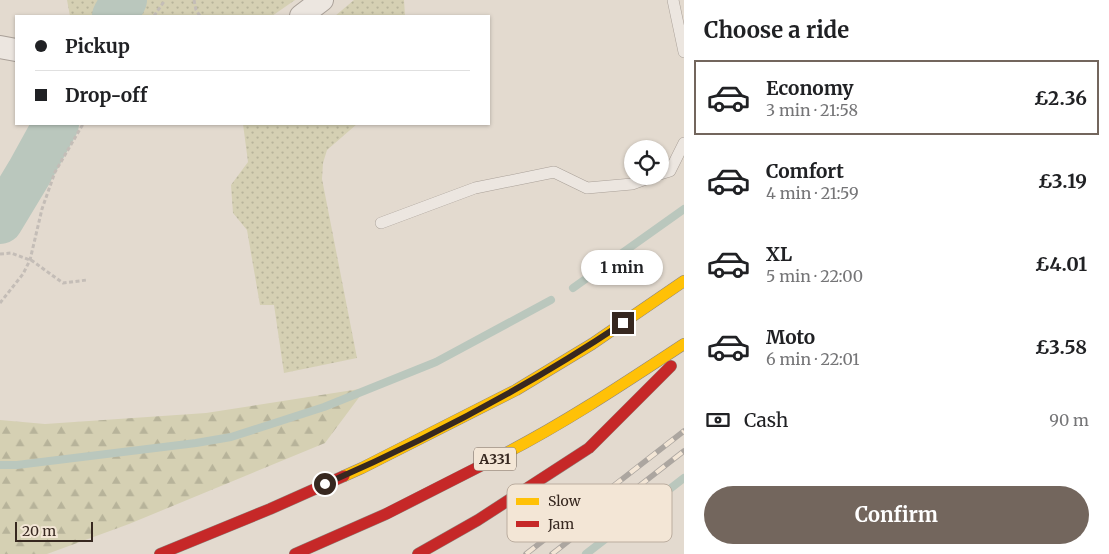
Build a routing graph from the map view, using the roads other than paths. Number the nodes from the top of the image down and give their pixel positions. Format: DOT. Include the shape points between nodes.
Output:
graph roads {
  1 [pos="322,0"];
  2 [pos="673,0"];
  3 [pos="302,15"];
  4 [pos="0,47"];
  5 [pos="15,50"];
  6 [pos="684,52"];
  7 [pos="684,143"];
  8 [pos="669,171"];
  9 [pos="624,185"];
  10 [pos="381,223"];
  11 [pos="684,280"];
  12 [pos="684,344"];
  13 [pos="684,353"];
  14 [pos="534,484"];
  15 [pos="507,501"];
  16 [pos="160,554"];
  17 [pos="294,554"];
  18 [pos="418,554"];
  1 -- 3 [label="street"];
  2 -- 6 [label="lane"];
  4 -- 5 [label="street"];
  7 -- 8 [label="lane"];
  9 -- 10 [label="lane" via="587,188 554,172 475,188"];
  11 -- 16 [label="highway" via="592,344 508,394 362,468"];
  12 -- 17 [label="highway, A331" via="525,443 386,514"];
  13 -- 14 [label="highway" via="589,448"];
  15 -- 18 [label="highway"];
}
